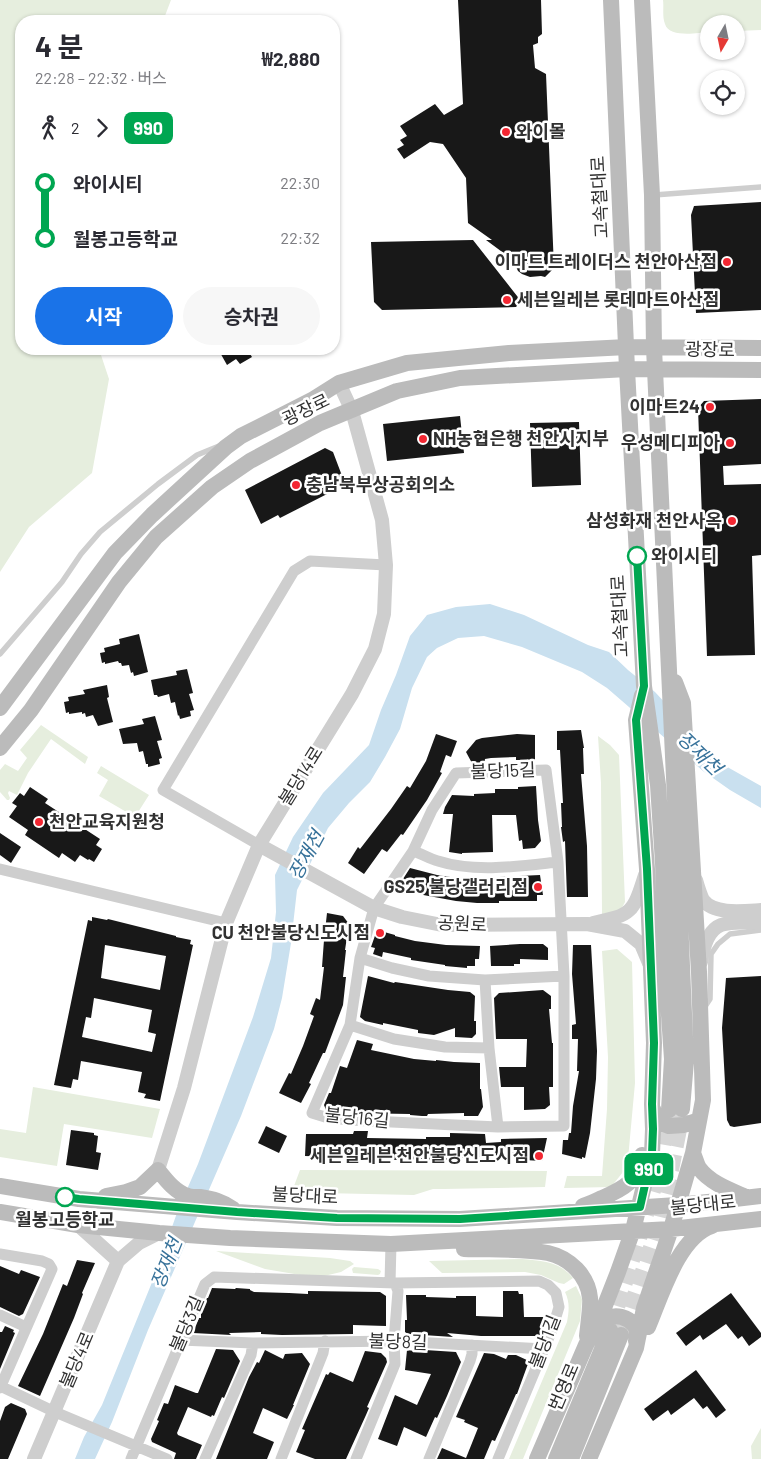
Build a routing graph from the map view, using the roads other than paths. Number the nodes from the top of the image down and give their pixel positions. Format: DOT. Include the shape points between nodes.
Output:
graph roads {
  1 [pos="612,0"];
  2 [pos="642,0"];
  3 [pos="761,187"];
  4 [pos="652,195"];
  5 [pos="627,347"];
  6 [pos="654,348"];
  7 [pos="761,348"];
  8 [pos="627,369"];
  9 [pos="655,369"];
  10 [pos="761,370"];
  11 [pos="339,383"];
  12 [pos="352,411"];
  13 [pos="241,436"];
  14 [pos="386,565"];
  15 [pos="0,654"];
  16 [pos="644,686"];
  17 [pos="677,699"];
  18 [pos="0,708"];
  19 [pos="0,748"];
  20 [pos="259,845"];
  21 [pos="413,851"];
  22 [pos="558,862"];
  23 [pos="0,869"];
  24 [pos="647,869"];
  25 [pos="693,870"];
  26 [pos="374,908"];
  27 [pos="761,910"];
  28 [pos="738,917"];
  29 [pos="761,922"];
  30 [pos="226,923"];
  31 [pos="587,924"];
  32 [pos="561,925"];
  33 [pos="761,930"];
  34 [pos="360,958"];
  35 [pos="651,967"];
  36 [pos="699,972"];
  37 [pos="564,976"];
  38 [pos="484,980"];
  39 [pos="700,1014"];
  40 [pos="350,1025"];
  41 [pos="489,1048"];
  42 [pos="652,1104"];
  43 [pos="699,1120"];
  44 [pos="498,1127"];
  45 [pos="693,1153"];
  46 [pos="158,1170"];
  47 [pos="0,1186"];
  48 [pos="755,1197"];
  49 [pos="88,1200"];
  50 [pos="677,1205"];
  51 [pos="640,1207"];
  52 [pos="0,1212"];
  53 [pos="237,1212"];
  54 [pos="549,1213"];
  55 [pos="761,1219"];
  56 [pos="718,1224"];
  57 [pos="78,1225"];
  58 [pos="671,1228"];
  59 [pos="633,1230"];
  60 [pos="159,1233"];
  61 [pos="428,1242"];
  62 [pos="391,1244"];
  63 [pos="0,1254"];
  64 [pos="118,1261"];
  65 [pos="393,1283"];
  66 [pos="0,1314"];
  67 [pos="26,1327"];
  68 [pos="603,1335"];
  69 [pos="180,1340"];
  70 [pos="324,1341"];
  71 [pos="394,1341"];
  72 [pos="253,1343"];
  73 [pos="472,1345"];
  74 [pos="636,1348"];
  75 [pos="544,1349"];
  76 [pos="0,1387"];
  77 [pos="55,1412"];
  78 [pos="136,1446"];
  79 [pos="34,1459"];
  80 [pos="131,1459"];
  81 [pos="167,1459"];
  82 [pos="205,1459"];
  83 [pos="281,1459"];
  84 [pos="356,1459"];
  85 [pos="429,1459"];
  86 [pos="498,1459"];
  87 [pos="537,1459"];
  88 [pos="556,1459"];
  89 [pos="571,1459"];
  90 [pos="589,1459"];
  1 -- 5 [label="main road, 고속철대로"];
  2 -- 4 [label="main road, 고속철대로"];
  3 -- 4 [label="lane"];
  4 -- 6 [label="main road, 고속철대로"];
  5 -- 6 [label="main road, 광장로"];
  5 -- 8 [label="main road, 고속철대로"];
  5 -- 11 [label="main road, 광장로" via="508,352 407,363"];
  6 -- 7 [label="main road, 광장로"];
  6 -- 9 [label="main road, 고속철대로"];
  8 -- 9 [label="main road, 광장로"];
  8 -- 12 [label="main road, 광장로" via="460,378 398,391"];
  8 -- 16 [label="main road, 고속철대로"];
  9 -- 10 [label="main road, 광장로"];
  9 -- 17 [label="main road, 고속철대로" via="669,663"];
  11 -- 12 [label="street, 불당14로"];
  11 -- 13 [label="main road, 광장로"];
  12 -- 14 [label="street, 불당14로" via="382,520"];
  12 -- 19 [label="main road, 광장로" via="320,423 250,461 212,487 156,537 118,582 32,710"];
  13 -- 15 [label="lane" via="197,455 100,532"];
  13 -- 18 [label="main road, 광장로" via="152,515 115,553"];
  14 -- 20 [label="street, 불당14로" via="384,614 375,649 352,694"];
  14 -- 20 [label="street" via="310,561 294,571 163,790"];
  16 -- 17 [label="main road, 고속철대로" via="658,784 676,1110 686,1061 675,799"];
  16 -- 24 [label="main road" via="636,720"];
  17 -- 25 [label="main road"];
  20 -- 26 [label="street, 공원로"];
  20 -- 30 [label="street, 불당14로"];
  21 -- 22 [label="street" via="439,862 465,866"];
  21 -- 22 [label="street, 불당15길" via="432,810 456,773 546,770"];
  21 -- 26 [label="street, 불당15길"];
  22 -- 32 [label="street, 불당15길"];
  23 -- 30 [label="street"];
  24 -- 31 [label="street" via="633,907 620,917"];
  24 -- 35 [label="main road"];
  25 -- 28 [label="street" via="705,902 714,909"];
  25 -- 36 [label="main road"];
  26 -- 32 [label="street, 공원로" via="442,925"];
  26 -- 34 [label="street, 불당16길"];
  27 -- 28 [label="street"];
  28 -- 29 [label="street"];
  28 -- 36 [label="street" via="713,931 703,951"];
  30 -- 46 [label="street, 불당14로" via="184,1088"];
  31 -- 32 [label="street, 공원로"];
  31 -- 35 [label="street" via="626,931 641,944"];
  32 -- 37 [label="street, 불당16길"];
  33 -- 39 [label="lane" via="730,934 718,944 711,954 710,999"];
  34 -- 38 [label="street" via="429,976"];
  34 -- 40 [label="street, 불당16길"];
  35 -- 42 [label="main road"];
  36 -- 39 [label="main road"];
  37 -- 38 [label="street"];
  37 -- 44 [label="street, 불당16길" via="562,1131"];
  38 -- 41 [label="street"];
  39 -- 43 [label="main road" via="703,1100"];
  40 -- 41 [label="street" via="394,1039 446,1047"];
  40 -- 44 [label="street, 불당16길" via="312,1113 349,1120"];
  41 -- 44 [label="street"];
  42 -- 43 [label="main road" via="657,1121 668,1126"];
  42 -- 51 [label="main road" via="652,1154"];
  42 -- 54 [label="main road" via="641,1164 634,1179 619,1191 587,1205"];
  43 -- 45 [label="main road"];
  45 -- 48 [label="main road" via="708,1178 728,1189"];
  45 -- 50 [label="main road"];
  46 -- 49 [label="main road" via="140,1187"];
  46 -- 53 [label="main road" via="177,1191 213,1199"];
  47 -- 49 [label="main road"];
  48 -- 50 [label="main road, 불당대로"];
  49 -- 53 [label="main road, 불당대로"];
  50 -- 51 [label="main road, 불당대로"];
  50 -- 58 [label="main road"];
  51 -- 54 [label="main road, 불당대로"];
  51 -- 59 [label="main road"];
  52 -- 57 [label="main road"];
  53 -- 54 [label="main road, 불당대로" via="337,1218 460,1219"];
  55 -- 56 [label="main road, 불당대로"];
  56 -- 58 [label="main road, 불당대로"];
  56 -- 74 [label="main road" via="706,1228 680,1254"];
  57 -- 60 [label="main road"];
  57 -- 64 [label="street"];
  58 -- 59 [label="main road, 불당대로"];
  58 -- 74 [label="main road" via="644,1308"];
  59 -- 61 [label="main road, 불당대로"];
  59 -- 68 [label="main road" via="618,1272"];
  60 -- 62 [label="main road, 불당대로"];
  60 -- 64 [label="street" via="139,1243"];
  61 -- 62 [label="main road, 불당대로"];
  61 -- 68 [label="main road" via="454,1248 550,1254 574,1265 585,1279"];
  62 -- 65 [label="street"];
  63 -- 67 [label="street" via="42,1261 52,1269"];
  64 -- 77 [label="street, 불당4로"];
  65 -- 69 [label="street, 불당3길" via="214,1277 205,1284"];
  65 -- 71 [label="street" via="398,1290"];
  65 -- 75 [label="street, 불당1길" via="539,1281 556,1293 558,1307"];
  66 -- 67 [label="street"];
  67 -- 76 [label="street"];
  68 -- 74 [label="main road" via="601,1322 610,1317 626,1318 635,1325"];
  68 -- 87 [label="main road"];
  68 -- 88 [label="main road, 번영로"];
  68 -- 89 [label="main road, 번영로"];
  69 -- 72 [label="street, 불당8길"];
  69 -- 78 [label="street, 불당3길"];
  70 -- 71 [label="street, 불당8길"];
  70 -- 72 [label="street, 불당8길"];
  70 -- 83 [label="street" via="323,1353"];
  71 -- 73 [label="street, 불당8길"];
  71 -- 84 [label="street" via="396,1364"];
  72 -- 82 [label="street" via="251,1355"];
  73 -- 75 [label="street, 불당8길"];
  73 -- 85 [label="street" via="470,1361"];
  74 -- 90 [label="main road"];
  75 -- 86 [label="street, 불당1길"];
  76 -- 77 [label="street"];
  77 -- 78 [label="street"];
  77 -- 79 [label="street, 불당4로"];
  78 -- 80 [label="street, 불당3길"];
  78 -- 81 [label="street"];
}
